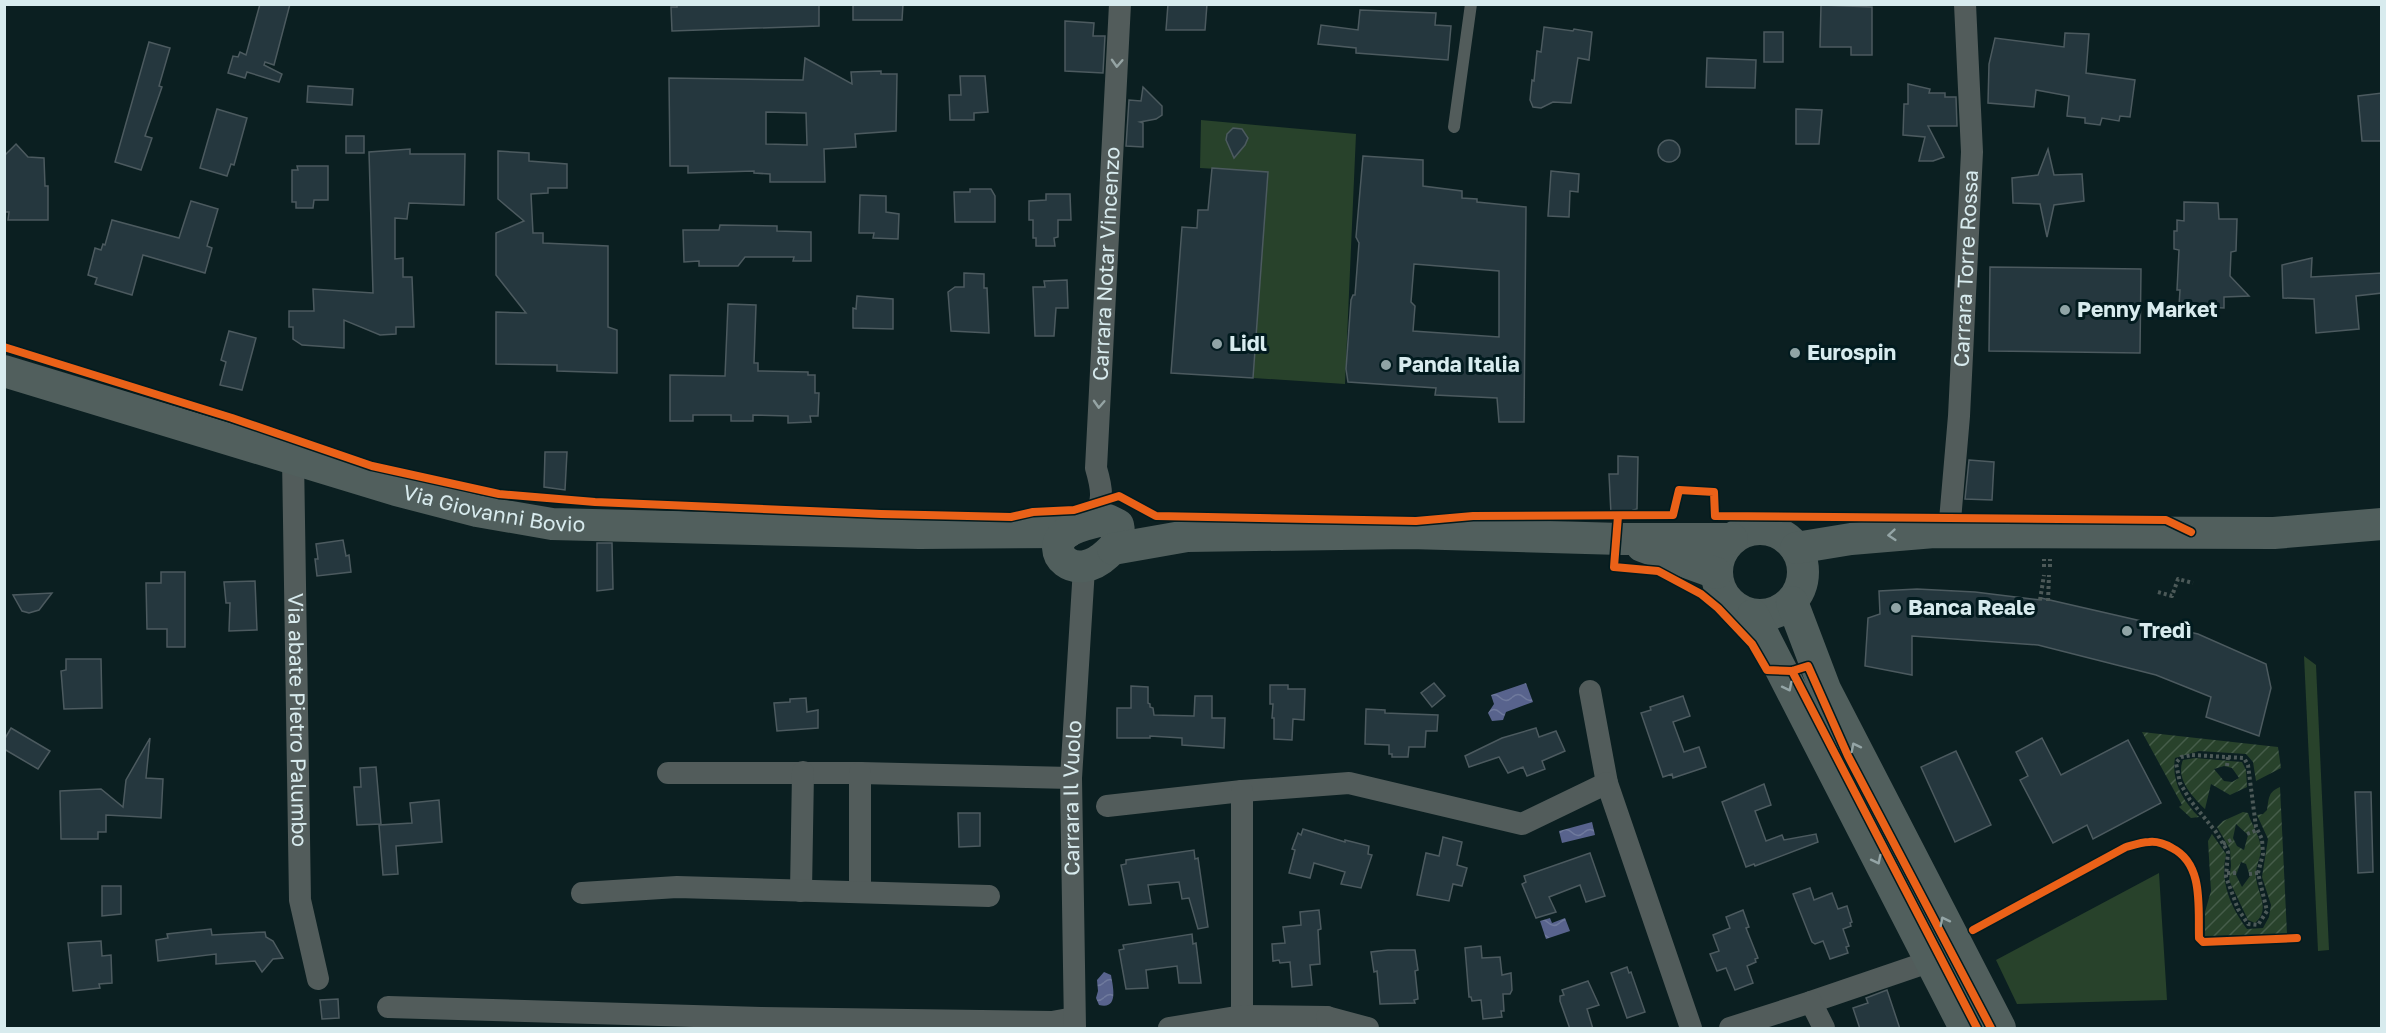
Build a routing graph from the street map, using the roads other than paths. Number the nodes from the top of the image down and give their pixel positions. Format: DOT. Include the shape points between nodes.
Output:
graph roads {
  1 [pos="1120,4"];
  2 [pos="1471,4"];
  3 [pos="1965,4"];
  4 [pos="1454,127"];
  5 [pos="4,371"];
  6 [pos="292,458"];
  7 [pos="2382,524"];
  8 [pos="1941,532"];
  9 [pos="1621,539"];
  10 [pos="1732,539"];
  11 [pos="1090,542"];
  12 [pos="1800,560"];
  13 [pos="1716,573"];
  14 [pos="1792,602"];
  15 [pos="1753,615"];
  16 [pos="1590,691"];
  17 [pos="803,772"];
  18 [pos="668,773"];
  19 [pos="860,773"];
  20 [pos="1071,778"];
  21 [pos="1607,783"];
  22 [pos="1242,791"];
  23 [pos="1107,806"];
  24 [pos="801,891"];
  25 [pos="860,892"];
  26 [pos="582,893"];
  27 [pos="989,896"];
  28 [pos="1959,950"];
  29 [pos="1931,963"];
  30 [pos="318,979"];
  31 [pos="1811,1002"];
  32 [pos="388,1007"];
  33 [pos="1242,1016"];
  34 [pos="761,1023"];
  35 [pos="1075,1023"];
  36 [pos="1328,1023"];
  37 [pos="1169,1029"];
  38 [pos="1368,1029"];
  39 [pos="1691,1029"];
  40 [pos="1730,1029"];
  41 [pos="1824,1029"];
  42 [pos="1965,1029"];
  43 [pos="2000,1029"];
  1 -- 11 [label="street, Carrara Notar Vincenzo, one-way" via="1096,468 1102,500"];
  2 -- 4 [label="lane"];
  3 -- 8 [label="street, Carrara Torre Rossa" via="1972,152 1959,416"];
  5 -- 6 [label="main road, Via Giovanni Bovio"];
  6 -- 11 [label="main road, Via Giovanni Bovio" via="477,511 552,524 1003,532"];
  6 -- 30 [label="street, Via abate Pietro Palumbo" via="300,900"];
  7 -- 8 [label="main road" via="2274,533"];
  8 -- 12 [label="main road, one-way" via="1851,539"];
  9 -- 10 [label="main road"];
  9 -- 11 [label="main road, Via Giovanni Bovio" via="1410,533 1187,536"];
  9 -- 13 [label="main road"];
  10 -- 12 [label="main road" via="1759,529 1773,531 1786,538"];
  10 -- 13 [label="main road" via="1720,554"];
  11 -- 20 [label="street, Carrara Il Vuolo"];
  12 -- 14 [label="main road" via="1798,593"];
  13 -- 15 [label="main road" via="1727,601"];
  14 -- 15 [label="main road" via="1767,615"];
  28 -- 14 [label="main road, one-way" via="1825,689"];
  15 -- 29 [label="main road, one-way"];
  16 -- 21 [label="street"];
  17 -- 18 [label="street"];
  17 -- 19 [label="street"];
  17 -- 24 [label="street"];
  19 -- 20 [label="street"];
  19 -- 25 [label="street"];
  20 -- 35 [label="street, Carrara Il Vuolo"];
  21 -- 22 [label="street" via="1522,824 1349,783"];
  21 -- 39 [label="street"];
  22 -- 23 [label="street"];
  22 -- 33 [label="street"];
  24 -- 25 [label="street"];
  24 -- 26 [label="street" via="676,887"];
  25 -- 27 [label="street"];
  28 -- 29 [label="street"];
  28 -- 43 [label="main road"];
  29 -- 31 [label="street"];
  29 -- 42 [label="main road"];
  31 -- 40 [label="street"];
  31 -- 41 [label="street"];
  32 -- 34 [label="street"];
  33 -- 36 [label="street"];
  33 -- 37 [label="street"];
  34 -- 35 [label="street"];
  36 -- 38 [label="street"];
}
